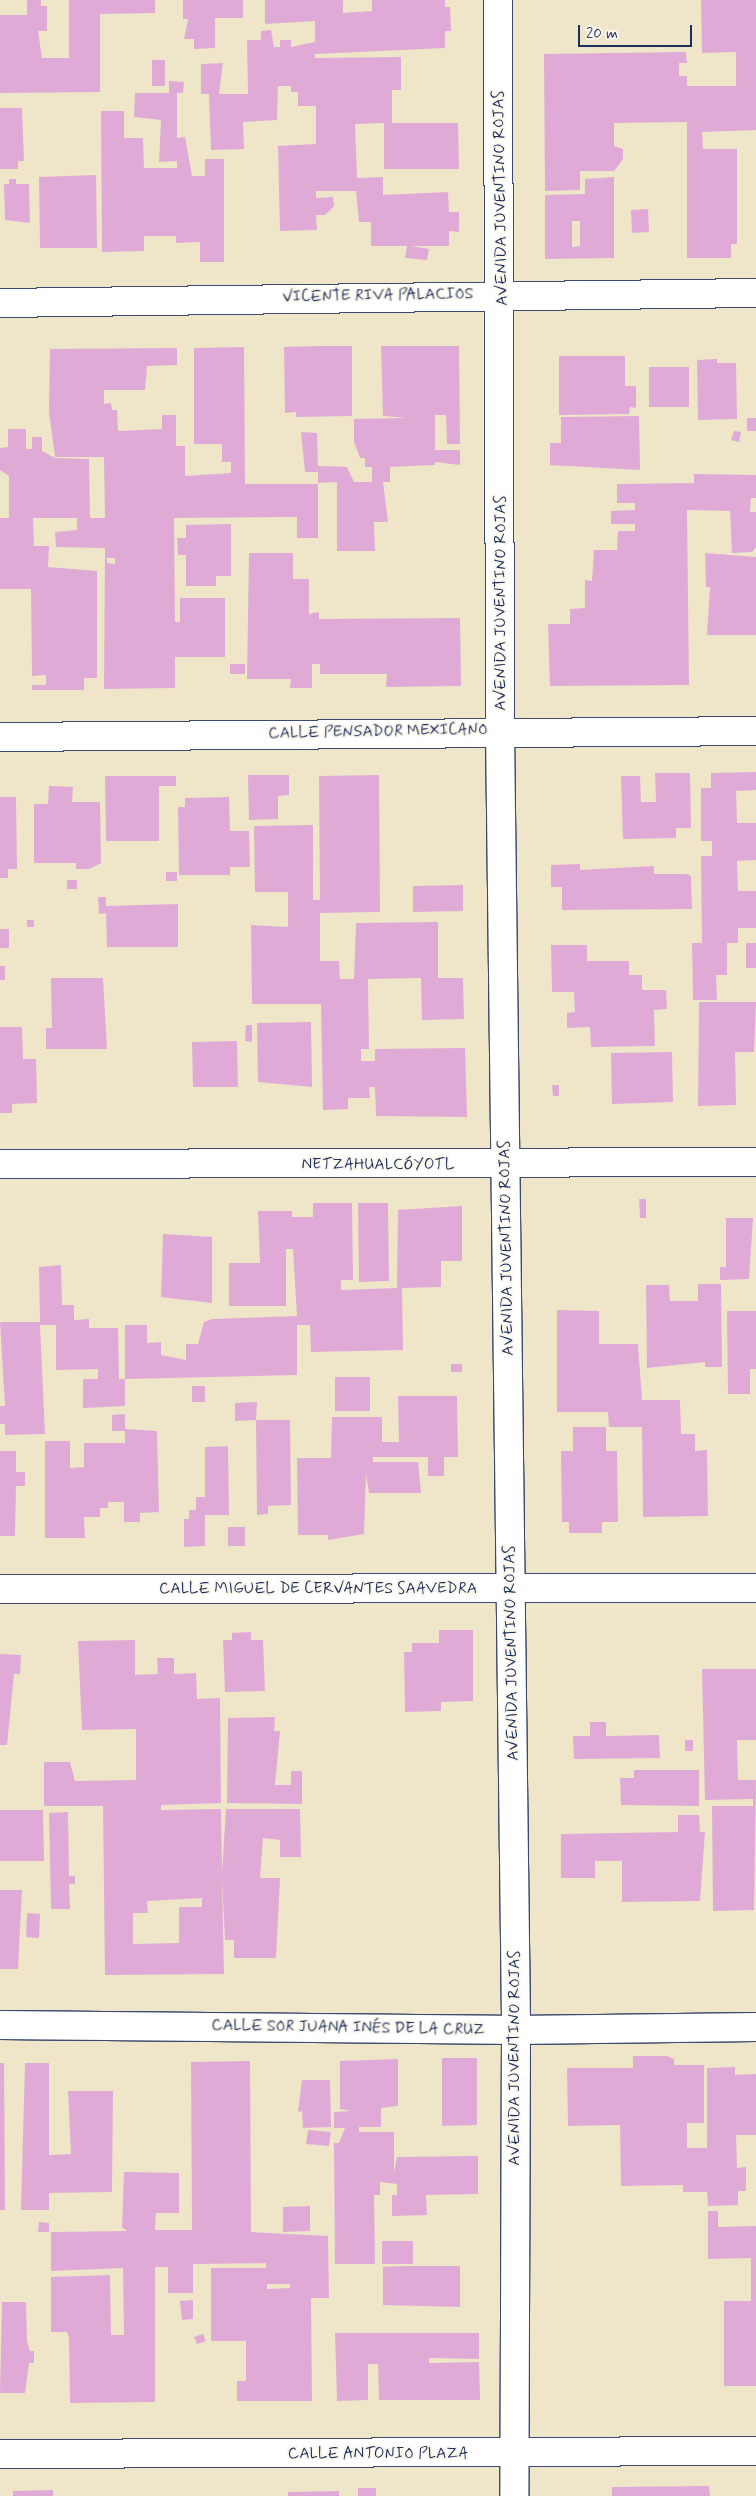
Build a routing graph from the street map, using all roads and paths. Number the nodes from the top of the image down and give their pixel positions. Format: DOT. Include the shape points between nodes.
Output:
graph roads {
  1 [pos="498,0"];
  2 [pos="756,293"];
  3 [pos="502,294"];
  4 [pos="0,303"];
  5 [pos="500,730"];
  6 [pos="756,731"];
  7 [pos="0,737"];
  8 [pos="756,1162"];
  9 [pos="0,1164"];
  10 [pos="506,1165"];
  11 [pos="512,1588"];
  12 [pos="756,1588"];
  13 [pos="0,1590"];
  14 [pos="0,2025"];
  15 [pos="756,2027"];
  16 [pos="516,2030"];
  17 [pos="756,2451"];
  18 [pos="0,2454"];
  19 [pos="515,2454"];
  20 [pos="514,2496"];
  1 -- 3 [label="street, AVENIDA JUVENTINO ROJAS"];
  2 -- 3 [label="street, VICENTE RIVA PALACIOS"];
  3 -- 4 [label="street, VICENTE RIVA PALACIOS"];
  3 -- 5 [label="street, AVENIDA JUVENTINO ROJAS"];
  5 -- 6 [label="street, CALLE PENSADOR MEXICANO"];
  5 -- 7 [label="street, CALLE PENSADOR MEXICANO"];
  5 -- 10 [label="street, AVENIDA JUVENTINO ROJAS"];
  8 -- 10 [label="street, NETZAHUALCÓYOTL"];
  9 -- 10 [label="street, NETZAHUALCÓYOTL"];
  10 -- 11 [label="street, AVENIDA JUVENTINO ROJAS"];
  11 -- 12 [label="street, CALLE MIGUEL DE CERVANTES SAAVEDRA"];
  11 -- 13 [label="street, CALLE MIGUEL DE CERVANTES SAAVEDRA"];
  11 -- 16 [label="street, AVENIDA JUVENTINO ROJAS"];
  14 -- 16 [label="street, CALLE SOR JUANA INÉS DE LA CRUZ"];
  15 -- 16 [label="street, CALLE SOR JUANA INÉS DE LA CRUZ"];
  16 -- 19 [label="street, AVENIDA JUVENTINO ROJAS"];
  17 -- 19 [label="street, CALLE ANTONIO PLAZA"];
  18 -- 19 [label="street, CALLE ANTONIO PLAZA"];
  19 -- 20 [label="street, AVENIDA JUVENTINO ROJAS"];
}
